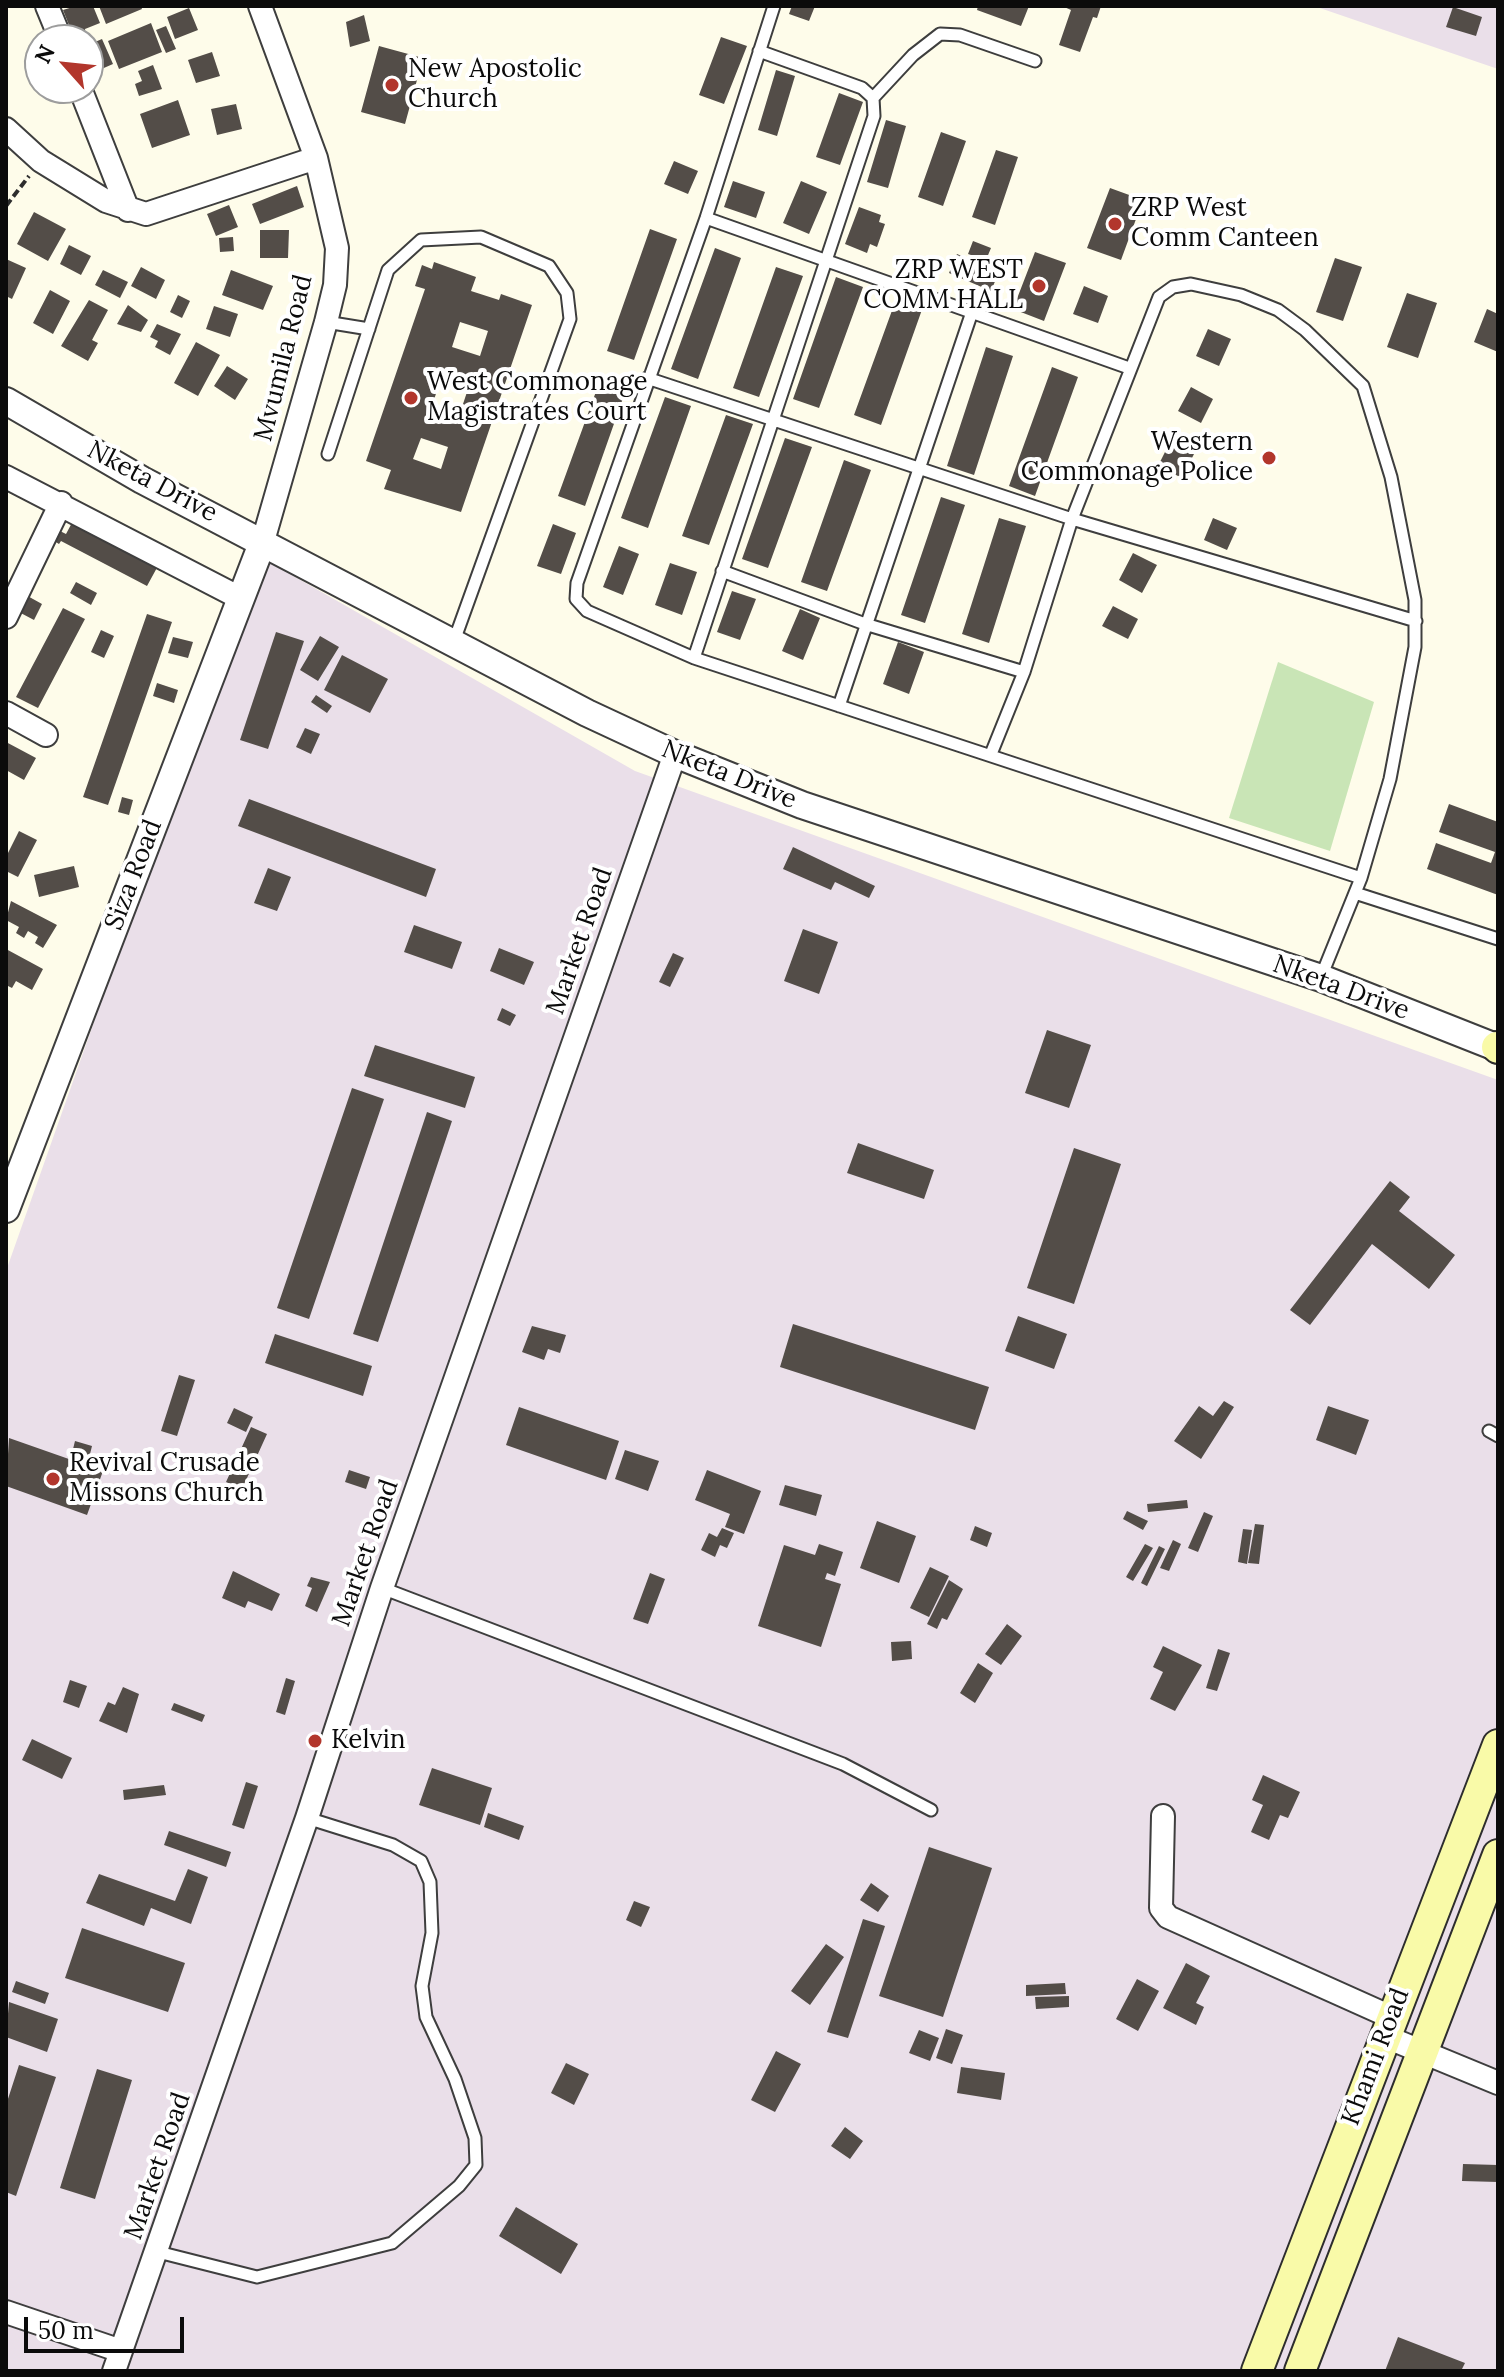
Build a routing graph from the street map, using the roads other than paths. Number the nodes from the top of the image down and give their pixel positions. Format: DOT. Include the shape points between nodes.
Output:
graph roads {
  1 [pos="260,6"];
  2 [pos="774,6"];
  3 [pos="759,51"];
  4 [pos="1035,61"];
  5 [pos="873,98"];
  6 [pos="86,104"];
  7 [pos="6,129"];
  8 [pos="316,158"];
  9 [pos="128,210"];
  10 [pos="706,218"];
  11 [pos="824,259"];
  12 [pos="972,312"];
  13 [pos="326,322"];
  14 [pos="369,329"];
  15 [pos="1129,368"];
  16 [pos="647,378"];
  17 [pos="6,401"];
  18 [pos="772,419"];
  19 [pos="328,454"];
  20 [pos="918,471"];
  21 [pos="6,477"];
  22 [pos="61,503"];
  23 [pos="1072,519"];
  24 [pos="263,541"];
  25 [pos="722,571"];
  26 [pos="240,598"];
  27 [pos="6,617"];
  28 [pos="1416,621"];
  29 [pos="865,624"];
  30 [pos="454,642"];
  31 [pos="694,658"];
  32 [pos="1024,672"];
  33 [pos="839,706"];
  34 [pos="6,713"];
  35 [pos="46,735"];
  36 [pos="675,754"];
  37 [pos="991,754"];
  38 [pos="1361,878"];
  39 [pos="1355,893"];
  40 [pos="1498,939"];
  41 [pos="1321,978"];
  42 [pos="1498,1048"];
  43 [pos="6,1209"];
  44 [pos="382,1588"];
  45 [pos="1498,1745"];
  46 [pos="931,1810"];
  47 [pos="1163,1816"];
  48 [pos="307,1818"];
  49 [pos="1498,1855"];
  50 [pos="1388,2026"];
  51 [pos="1423,2053"];
  52 [pos="1498,2083"];
  53 [pos="158,2252"];
  54 [pos="6,2312"];
  55 [pos="117,2361"];
  56 [pos="1257,2371"];
  57 [pos="1300,2371"];
  1 -- 8 [label="street, Mvumila Road"];
  2 -- 3 [label="lane"];
  3 -- 5 [label="lane" via="862,88"];
  3 -- 10 [label="lane"];
  4 -- 5 [label="lane" via="960,35 940,34"];
  5 -- 11 [label="lane" via="874,116"];
  6 -- 9 [label="street"];
  7 -- 9 [label="street" via="41,161"];
  8 -- 9 [label="street" via="162,211"];
  8 -- 13 [label="street, Mvumila Road" via="337,248"];
  10 -- 11 [label="lane"];
  10 -- 16 [label="lane"];
  11 -- 12 [label="lane"];
  11 -- 18 [label="lane"];
  12 -- 15 [label="lane"];
  12 -- 20 [label="lane"];
  13 -- 14 [label="lane"];
  13 -- 24 [label="street, Mvumila Road"];
  14 -- 19 [label="lane"];
  14 -- 30 [label="lane" via="388,270 421,240 481,237 549,266 567,293 570,319"];
  15 -- 23 [label="lane"];
  15 -- 28 [label="lane" via="1159,297 1173,287 1191,284 1241,295 1278,310 1305,330 1353,373 1370,402 1391,477"];
  16 -- 18 [label="lane"];
  16 -- 31 [label="lane" via="576,599 587,611"];
  17 -- 24 [label="street, Nketa Drive" via="142,480"];
  18 -- 20 [label="lane"];
  18 -- 25 [label="lane"];
  20 -- 23 [label="lane"];
  20 -- 29 [label="lane"];
  21 -- 22 [label="street"];
  22 -- 26 [label="street"];
  22 -- 27 [label="street"];
  23 -- 28 [label="lane"];
  23 -- 32 [label="lane"];
  24 -- 26 [label="street, Siza Road"];
  24 -- 30 [label="street, Nketa Drive"];
  25 -- 29 [label="lane"];
  25 -- 31 [label="lane"];
  26 -- 43 [label="street, Siza Road"];
  28 -- 38 [label="lane" via="1390,779"];
  29 -- 32 [label="lane"];
  29 -- 33 [label="lane"];
  30 -- 36 [label="street, Nketa Drive"];
  31 -- 33 [label="lane"];
  32 -- 37 [label="lane"];
  33 -- 37 [label="lane"];
  34 -- 35 [label="street"];
  36 -- 41 [label="street, Nketa Drive" via="802,805"];
  36 -- 44 [label="street, Market Road"];
  37 -- 38 [label="lane"];
  38 -- 39 [label="lane"];
  39 -- 40 [label="lane"];
  39 -- 41 [label="lane"];
  41 -- 42 [label="street, Nketa Drive"];
  44 -- 46 [label="lane" via="843,1764"];
  44 -- 48 [label="street, Market Road"];
  45 -- 50 [label="main road, Khami Road"];
  47 -- 50 [label="street" via="1161,1908 1168,1917"];
  48 -- 53 [label="street, Market Road"];
  48 -- 53 [label="lane" via="393,1845 421,1861 430,1882 432,1933 422,1986 426,2017 465,2108 475,2138 476,2165 392,2243 257,2277"];
  49 -- 51 [label="main road, Khami Road"];
  50 -- 51 [label="street"];
  50 -- 56 [label="main road, Khami Road"];
  51 -- 52 [label="street"];
  51 -- 57 [label="main road, Khami Road"];
  53 -- 55 [label="street, Market Road"];
  54 -- 55 [label="street"];
}
